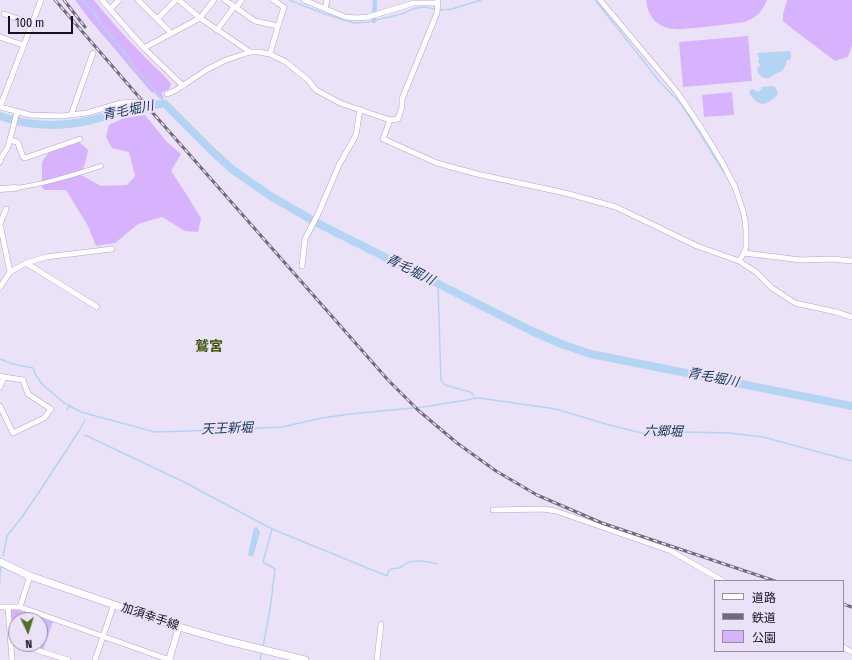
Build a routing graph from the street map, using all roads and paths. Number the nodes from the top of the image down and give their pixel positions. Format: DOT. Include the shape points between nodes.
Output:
graph roads {
  1 [pos="41,0"];
  2 [pos="102,0"];
  3 [pos="119,0"];
  4 [pos="138,0"];
  5 [pos="176,0"];
  6 [pos="179,0"];
  7 [pos="214,0"];
  8 [pos="224,0"];
  9 [pos="242,0"];
  10 [pos="273,0"];
  11 [pos="304,0"];
  12 [pos="327,0"];
  13 [pos="600,0"];
  14 [pos="438,1"];
  15 [pos="315,3"];
  16 [pos="235,8"];
  17 [pos="325,9"];
  18 [pos="110,10"];
  19 [pos="4,14"];
  20 [pos="200,18"];
  21 [pos="157,19"];
  22 [pos="32,24"];
  23 [pos="278,26"];
  24 [pos="217,30"];
  25 [pos="171,34"];
  26 [pos="0,37"];
  27 [pos="24,45"];
  28 [pos="144,48"];
  29 [pos="250,52"];
  30 [pos="93,53"];
  31 [pos="270,54"];
  32 [pos="183,86"];
  33 [pos="167,94"];
  34 [pos="139,102"];
  35 [pos="360,109"];
  36 [pos="17,113"];
  37 [pos="71,116"];
  38 [pos="390,120"];
  39 [pos="80,139"];
  40 [pos="10,140"];
  41 [pos="0,162"];
  42 [pos="101,166"];
  43 [pos="16,188"];
  44 [pos="0,189"];
  45 [pos="6,209"];
  46 [pos="112,249"];
  47 [pos="744,253"];
  48 [pos="739,261"];
  49 [pos="852,261"];
  50 [pos="26,263"];
  51 [pos="302,266"];
  52 [pos="10,272"];
  53 [pos="0,287"];
  54 [pos="98,307"];
  55 [pos="852,317"];
  56 [pos="2,376"];
  57 [pos="0,387"];
  58 [pos="0,406"];
  59 [pos="493,510"];
  60 [pos="0,562"];
  61 [pos="30,576"];
  62 [pos="721,580"];
  63 [pos="114,604"];
  64 [pos="0,607"];
  65 [pos="8,607"];
  66 [pos="20,607"];
  67 [pos="8,612"];
  68 [pos="381,624"];
  69 [pos="179,627"];
  70 [pos="103,636"];
  71 [pos="42,652"];
  72 [pos="68,660"];
  73 [pos="95,660"];
  74 [pos="170,660"];
  75 [pos="305,660"];
  76 [pos="377,660"];
  1 -- 22 [label="street"];
  2 -- 18 [label="street"];
  3 -- 18 [label="street"];
  4 -- 21 [label="street"];
  5 -- 21 [label="street"];
  6 -- 20 [label="street"];
  7 -- 20 [label="street"];
  8 -- 16 [label="street"];
  9 -- 16 [label="street"];
  10 -- 23 [label="street" via="284,7"];
  11 -- 15 [label="street"];
  12 -- 17 [label="street"];
  13 -- 47 [label="street" via="677,92 722,162 735,187 743,211 746,230"];
  14 -- 17 [label="street" via="414,3 357,18 346,17"];
  14 -- 38 [label="street" via="437,13 402,99 398,119"];
  15 -- 17 [label="street"];
  16 -- 23 [label="street" via="255,21"];
  16 -- 24 [label="street"];
  18 -- 28 [label="street"];
  19 -- 22 [label="street"];
  20 -- 24 [label="street"];
  20 -- 25 [label="street"];
  21 -- 25 [label="street"];
  22 -- 27 [label="street"];
  23 -- 31 [label="street"];
  24 -- 29 [label="street"];
  25 -- 28 [label="street"];
  26 -- 27 [label="street"];
  27 -- 36 [label="street" via="0,107"];
  28 -- 32 [label="street"];
  29 -- 31 [label="street"];
  29 -- 32 [label="street" via="214,66"];
  30 -- 37 [label="street"];
  31 -- 35 [label="street" via="286,62 316,90"];
  32 -- 33 [label="street"];
  34 -- 37 [label="street" via="117,104"];
  35 -- 38 [label="street"];
  35 -- 51 [label="street" via="356,135 339,165 305,242"];
  36 -- 37 [label="street"];
  36 -- 40 [label="street"];
  38 -- 48 [label="street" via="383,139 437,163 616,207 697,246"];
  39 -- 40 [label="street" via="25,158 17,142"];
  40 -- 41 [label="street"];
  42 -- 43 [label="street"];
  43 -- 44 [label="street"];
  45 -- 52 [label="street" via="0,224"];
  46 -- 50 [label="street" via="46,257"];
  47 -- 48 [label="street"];
  47 -- 49 [label="street" via="801,260"];
  48 -- 55 [label="street" via="795,303"];
  50 -- 52 [label="street"];
  50 -- 54 [label="street"];
  52 -- 53 [label="street"];
  56 -- 57 [label="street"];
  56 -- 58 [label="street" via="23,380 28,394 52,409 44,418 13,432"];
  59 -- 62 [label="street" via="556,511 670,551"];
  60 -- 61 [label="main road, 加須幸手線"];
  61 -- 63 [label="main road, 加須幸手線"];
  61 -- 66 [label="street"];
  63 -- 69 [label="main road, 加須幸手線"];
  63 -- 70 [label="street"];
  64 -- 65 [label="street"];
  65 -- 66 [label="street"];
  65 -- 67 [label="street"];
  66 -- 70 [label="street"];
  68 -- 76 [label="street"];
  69 -- 74 [label="street"];
  69 -- 75 [label="main road, 加須幸手線"];
  70 -- 73 [label="street"];
  70 -- 74 [label="street"];
  71 -- 72 [label="street"];
}
